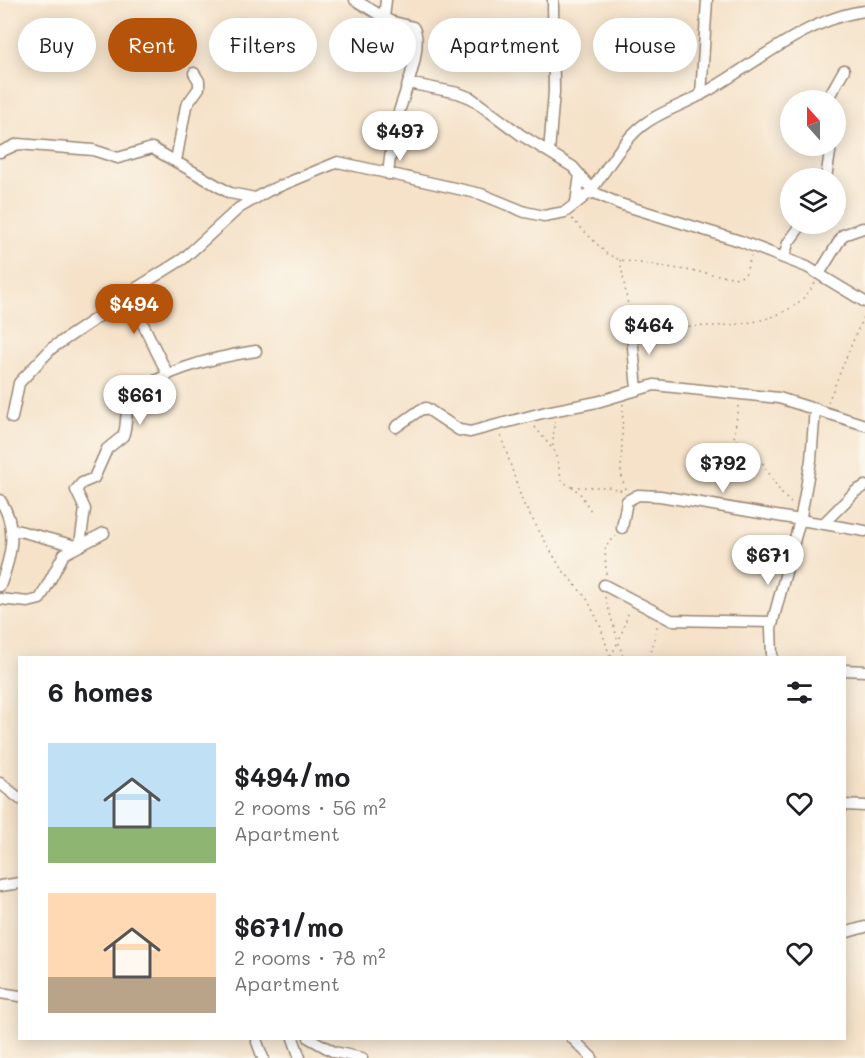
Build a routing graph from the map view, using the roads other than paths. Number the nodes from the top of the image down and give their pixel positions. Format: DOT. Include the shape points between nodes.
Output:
graph roads {
  1 [pos="355,0"];
  2 [pos="386,0"];
  3 [pos="553,0"];
  4 [pos="706,0"];
  5 [pos="865,11"];
  6 [pos="384,18"];
  7 [pos="416,33"];
  8 [pos="416,50"];
  9 [pos="844,70"];
  10 [pos="411,72"];
  11 [pos="194,73"];
  12 [pos="408,83"];
  13 [pos="833,90"];
  14 [pos="701,95"];
  15 [pos="0,152"];
  16 [pos="549,152"];
  17 [pos="176,161"];
  18 [pos="388,174"];
  19 [pos="580,175"];
  20 [pos="593,191"];
  21 [pos="255,198"];
  22 [pos="576,203"];
  23 [pos="863,228"];
  24 [pos="795,234"];
  25 [pos="784,258"];
  26 [pos="819,274"];
  27 [pos="132,291"];
  28 [pos="865,302"];
  29 [pos="631,326"];
  30 [pos="256,351"];
  31 [pos="168,375"];
  32 [pos="637,389"];
  33 [pos="820,410"];
  34 [pos="12,417"];
  35 [pos="865,425"];
  36 [pos="396,427"];
  37 [pos="865,486"];
  38 [pos="0,500"];
  39 [pos="801,518"];
  40 [pos="824,523"];
  41 [pos="622,528"];
  42 [pos="12,529"];
  43 [pos="865,531"];
  44 [pos="104,533"];
  45 [pos="46,540"];
  46 [pos="78,545"];
  47 [pos="59,562"];
  48 [pos="604,585"];
  49 [pos="0,586"];
  50 [pos="0,599"];
  51 [pos="772,622"];
  52 [pos="772,656"];
  53 [pos="846,670"];
  54 [pos="865,671"];
  55 [pos="0,783"];
  56 [pos="18,797"];
  57 [pos="846,805"];
  58 [pos="865,806"];
  59 [pos="18,883"];
  60 [pos="0,886"];
  61 [pos="865,927"];
  62 [pos="846,932"];
  63 [pos="0,993"];
  64 [pos="18,996"];
  65 [pos="294,1040"];
  66 [pos="312,1040"];
  67 [pos="575,1040"];
  68 [pos="256,1042"];
  69 [pos="333,1055"];
  70 [pos="263,1058"];
  71 [pos="300,1058"];
  72 [pos="362,1058"];
  73 [pos="592,1058"];
  1 -- 6 [label="street"];
  2 -- 6 [label="street"];
  3 -- 16 [label="street" via="554,92"];
  4 -- 14 [label="street"];
  5 -- 14 [label="street" via="819,23"];
  7 -- 8 [label="street"];
  9 -- 13 [label="street"];
  10 -- 12 [label="street"];
  11 -- 17 [label="street" via="199,88 186,106"];
  12 -- 16 [label="street" via="465,94"];
  12 -- 18 [label="street" via="396,123"];
  14 -- 20 [label="street" via="666,110 642,126"];
  15 -- 17 [label="street" via="18,144 93,150 118,158 152,148"];
  16 -- 19 [label="street"];
  17 -- 21 [label="street" via="230,194"];
  18 -- 21 [label="street" via="338,162"];
  18 -- 22 [label="street" via="481,194 536,215 553,216"];
  19 -- 20 [label="street"];
  19 -- 22 [label="street"];
  20 -- 22 [label="street"];
  20 -- 25 [label="street" via="620,204"];
  21 -- 27 [label="street" via="183,259"];
  23 -- 26 [label="street" via="843,236"];
  24 -- 25 [label="street"];
  25 -- 26 [label="street"];
  26 -- 28 [label="street"];
  27 -- 31 [label="street" via="134,304"];
  27 -- 34 [label="street" via="36,363 17,389"];
  29 -- 32 [label="street"];
  30 -- 31 [label="street" via="206,361"];
  31 -- 46 [label="street" via="132,402 123,436 107,449 94,478 78,486 76,494 85,512"];
  32 -- 33 [label="street" via="654,385 741,393 779,398"];
  32 -- 36 [label="street" via="464,432 426,408"];
  33 -- 35 [label="street"];
  33 -- 39 [label="street" via="811,435"];
  37 -- 40 [label="street"];
  38 -- 42 [label="street"];
  39 -- 40 [label="street"];
  39 -- 41 [label="street" via="638,495 627,501"];
  39 -- 51 [label="street"];
  40 -- 43 [label="street"];
  42 -- 45 [label="street"];
  42 -- 49 [label="street" via="12,544"];
  44 -- 46 [label="street"];
  45 -- 46 [label="street"];
  45 -- 47 [label="street"];
  46 -- 47 [label="street"];
  47 -- 50 [label="street" via="40,599"];
  48 -- 51 [label="street" via="681,622"];
  51 -- 52 [label="street"];
  53 -- 54 [label="street"];
  55 -- 56 [label="street"];
  57 -- 58 [label="street"];
  59 -- 60 [label="street"];
  61 -- 62 [label="street"];
  63 -- 64 [label="street"];
  65 -- 71 [label="street"];
  66 -- 69 [label="street"];
  67 -- 73 [label="street"];
  68 -- 70 [label="street"];
  69 -- 72 [label="street"];
}
